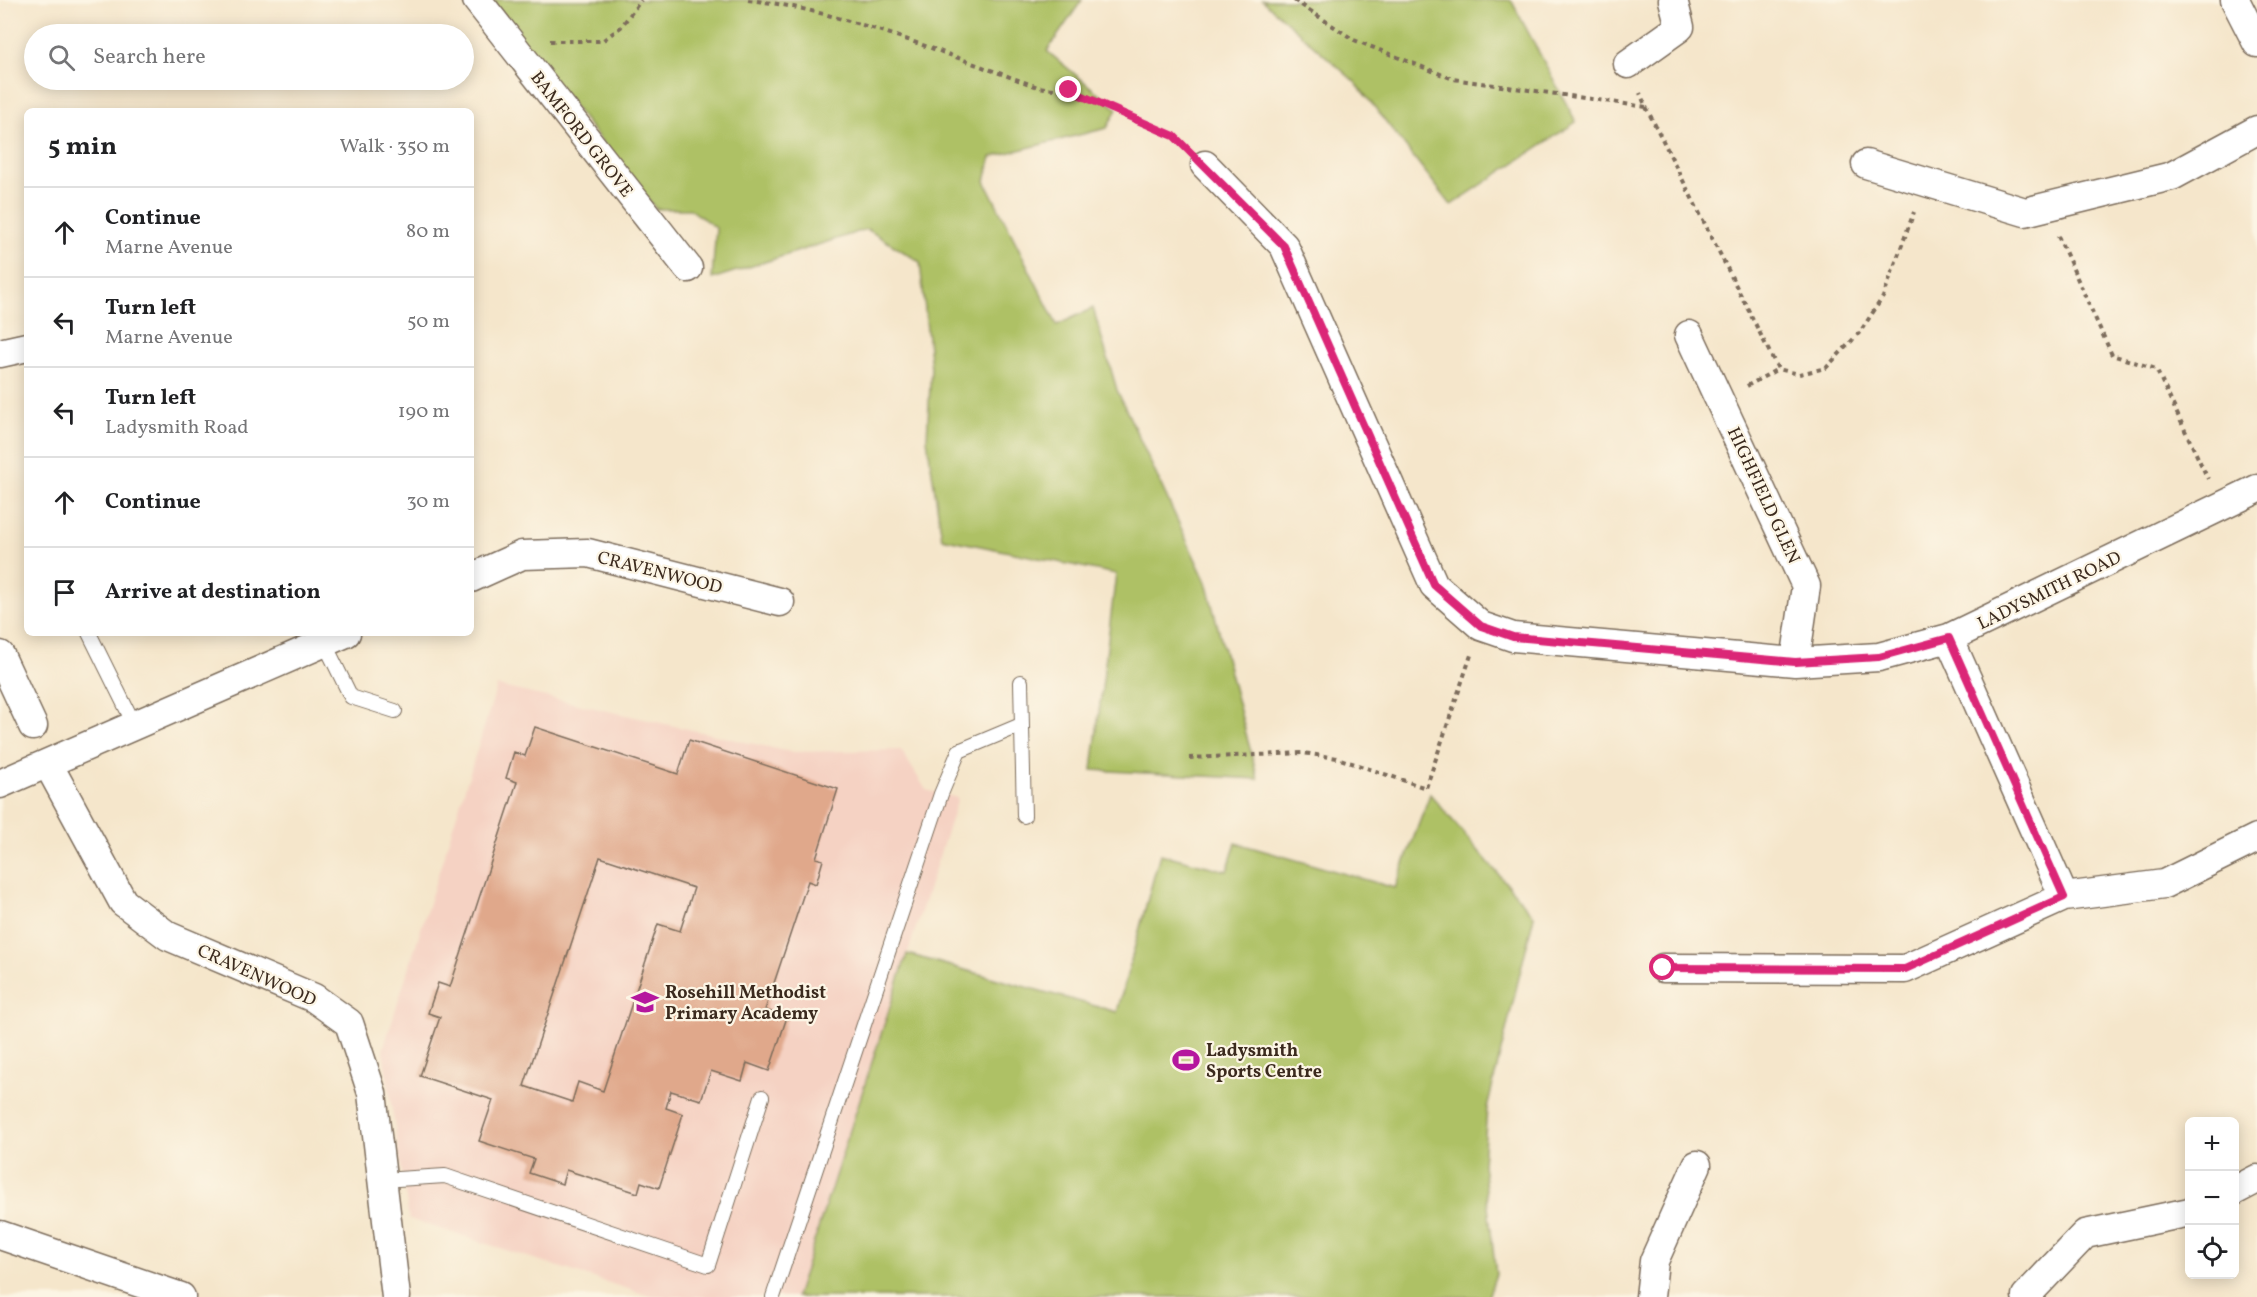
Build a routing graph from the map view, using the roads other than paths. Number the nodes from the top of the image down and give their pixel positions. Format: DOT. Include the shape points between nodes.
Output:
graph roads {
  1 [pos="477,0"];
  2 [pos="1673,0"];
  3 [pos="2235,0"];
  4 [pos="2257,43"];
  5 [pos="1628,64"];
  6 [pos="2257,130"];
  7 [pos="1866,164"];
  8 [pos="1205,165"];
  9 [pos="688,268"];
  10 [pos="1689,334"];
  11 [pos="24,348"];
  12 [pos="0,353"];
  13 [pos="2257,489"];
  14 [pos="474,577"];
  15 [pos="780,602"];
  16 [pos="90,636"];
  17 [pos="335,638"];
  18 [pos="1949,638"];
  19 [pos="0,655"];
  20 [pos="1795,662"];
  21 [pos="1020,682"];
  22 [pos="395,711"];
  23 [pos="1022,725"];
  24 [pos="33,726"];
  25 [pos="135,726"];
  26 [pos="48,764"];
  27 [pos="0,784"];
  28 [pos="1024,816"];
  29 [pos="2257,838"];
  30 [pos="2064,897"];
  31 [pos="1663,968"];
  32 [pos="762,1097"];
  33 [pos="1697,1165"];
  34 [pos="2257,1179"];
  35 [pos="382,1180"];
  36 [pos="2239,1189"];
  37 [pos="2185,1213"];
  38 [pos="0,1235"];
  39 [pos="2026,1296"];
  40 [pos="181,1297"];
  41 [pos="396,1297"];
  42 [pos="773,1297"];
  43 [pos="1650,1297"];
  1 -- 9 [label="street, BAMFORD GROVE"];
  2 -- 5 [label="street" via="1680,27"];
  3 -- 4 [label="street"];
  6 -- 7 [label="street" via="2172,176 2025,213"];
  8 -- 20 [label="street, LADYSMITH ROAD" via="1284,246 1434,585 1481,626 1513,637"];
  10 -- 20 [label="street, HIGHFIELD GLEN" via="1806,586"];
  11 -- 12 [label="street"];
  13 -- 18 [label="street, LADYSMITH ROAD"];
  14 -- 15 [label="street, CRAVENWOOD" via="522,555 588,553"];
  16 -- 25 [label="lane"];
  17 -- 22 [label="lane" via="351,697"];
  17 -- 25 [label="street"];
  18 -- 20 [label="street, LADYSMITH ROAD" via="1879,657"];
  18 -- 30 [label="street"];
  19 -- 24 [label="street"];
  21 -- 23 [label="lane"];
  23 -- 28 [label="lane"];
  23 -- 42 [label="lane" via="959,752 941,794"];
  25 -- 26 [label="street"];
  26 -- 27 [label="street"];
  26 -- 35 [label="street, CRAVENWOOD" via="123,902 168,936 314,998 349,1023 372,1093"];
  29 -- 30 [label="street" via="2164,884"];
  30 -- 31 [label="street" via="1905,969"];
  32 -- 35 [label="lane" via="708,1265 445,1176"];
  33 -- 43 [label="street" via="1654,1261"];
  34 -- 36 [label="street"];
  35 -- 41 [label="street, CRAVENWOOD"];
  37 -- 39 [label="street" via="2085,1234"];
  38 -- 40 [label="street"];
}
